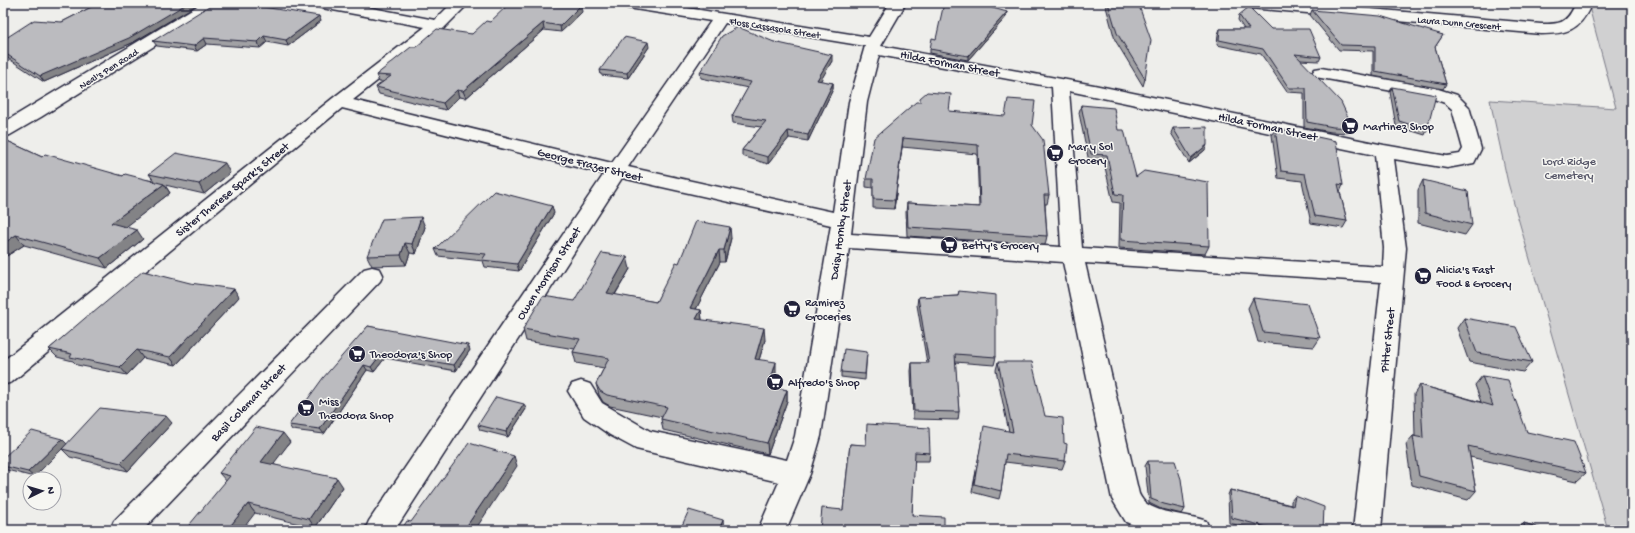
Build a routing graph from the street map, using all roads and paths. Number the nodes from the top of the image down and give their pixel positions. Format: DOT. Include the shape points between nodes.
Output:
graph roads {
  1 [pos="213,3"];
  2 [pos="322,3"];
  3 [pos="461,3"];
  4 [pos="628,3"];
  5 [pos="898,3"];
  6 [pos="1250,3"];
  7 [pos="1580,3"];
  8 [pos="721,18"];
  9 [pos="438,25"];
  10 [pos="873,46"];
  11 [pos="1320,73"];
  12 [pos="1060,84"];
  13 [pos="339,102"];
  14 [pos="3,131"];
  15 [pos="1384,151"];
  16 [pos="616,171"];
  17 [pos="841,230"];
  18 [pos="1072,255"];
  19 [pos="372,275"];
  20 [pos="1394,275"];
  21 [pos="3,375"];
  22 [pos="581,391"];
  23 [pos="796,474"];
  24 [pos="124,530"];
  25 [pos="379,530"];
  26 [pos="772,530"];
  27 [pos="1196,530"];
  28 [pos="1367,530"];
  1 -- 14 [label="street, Neal's Pen Road"];
  2 -- 9 [label="street"];
  3 -- 9 [label="street, Sister Therese Spark's Street"];
  4 -- 8 [label="street, Floss Cassasola Street"];
  5 -- 10 [label="street, Daisy Hornby Street"];
  6 -- 7 [label="street, Laura Dunn Crescent" via="1558,29 1571,25 1578,17 1582,7"];
  8 -- 10 [label="street, Floss Cassasola Street"];
  8 -- 16 [label="street, Owen Morrison Street"];
  9 -- 13 [label="street, Sister Therese Spark's Street"];
  10 -- 12 [label="street, Hilda Forman Street"];
  10 -- 17 [label="street, Daisy Hornby Street" via="858,102"];
  11 -- 15 [label="street, Hilda Forman Street" via="1435,93 1451,99 1460,107 1472,149 1466,159 1447,162"];
  12 -- 15 [label="street, Hilda Forman Street"];
  12 -- 18 [label="street"];
  13 -- 16 [label="street, George Frazer Street"];
  13 -- 21 [label="street, Sister Therese Spark's Street"];
  15 -- 20 [label="street, Pitter Street" via="1395,248"];
  16 -- 17 [label="street, George Frazer Street"];
  16 -- 25 [label="street, Owen Morrison Street"];
  17 -- 18 [label="street, George Frazer Street"];
  17 -- 23 [label="street, Daisy Hornby Street" via="808,436"];
  18 -- 20 [label="street, George Frazer Street"];
  18 -- 27 [label="street" via="1126,499 1136,513 1160,523"];
  19 -- 24 [label="street, Basil Coleman Street"];
  20 -- 28 [label="street, Pitter Street"];
  22 -- 23 [label="street" via="593,410 645,441"];
  23 -- 26 [label="street, Daisy Hornby Street"];
}
